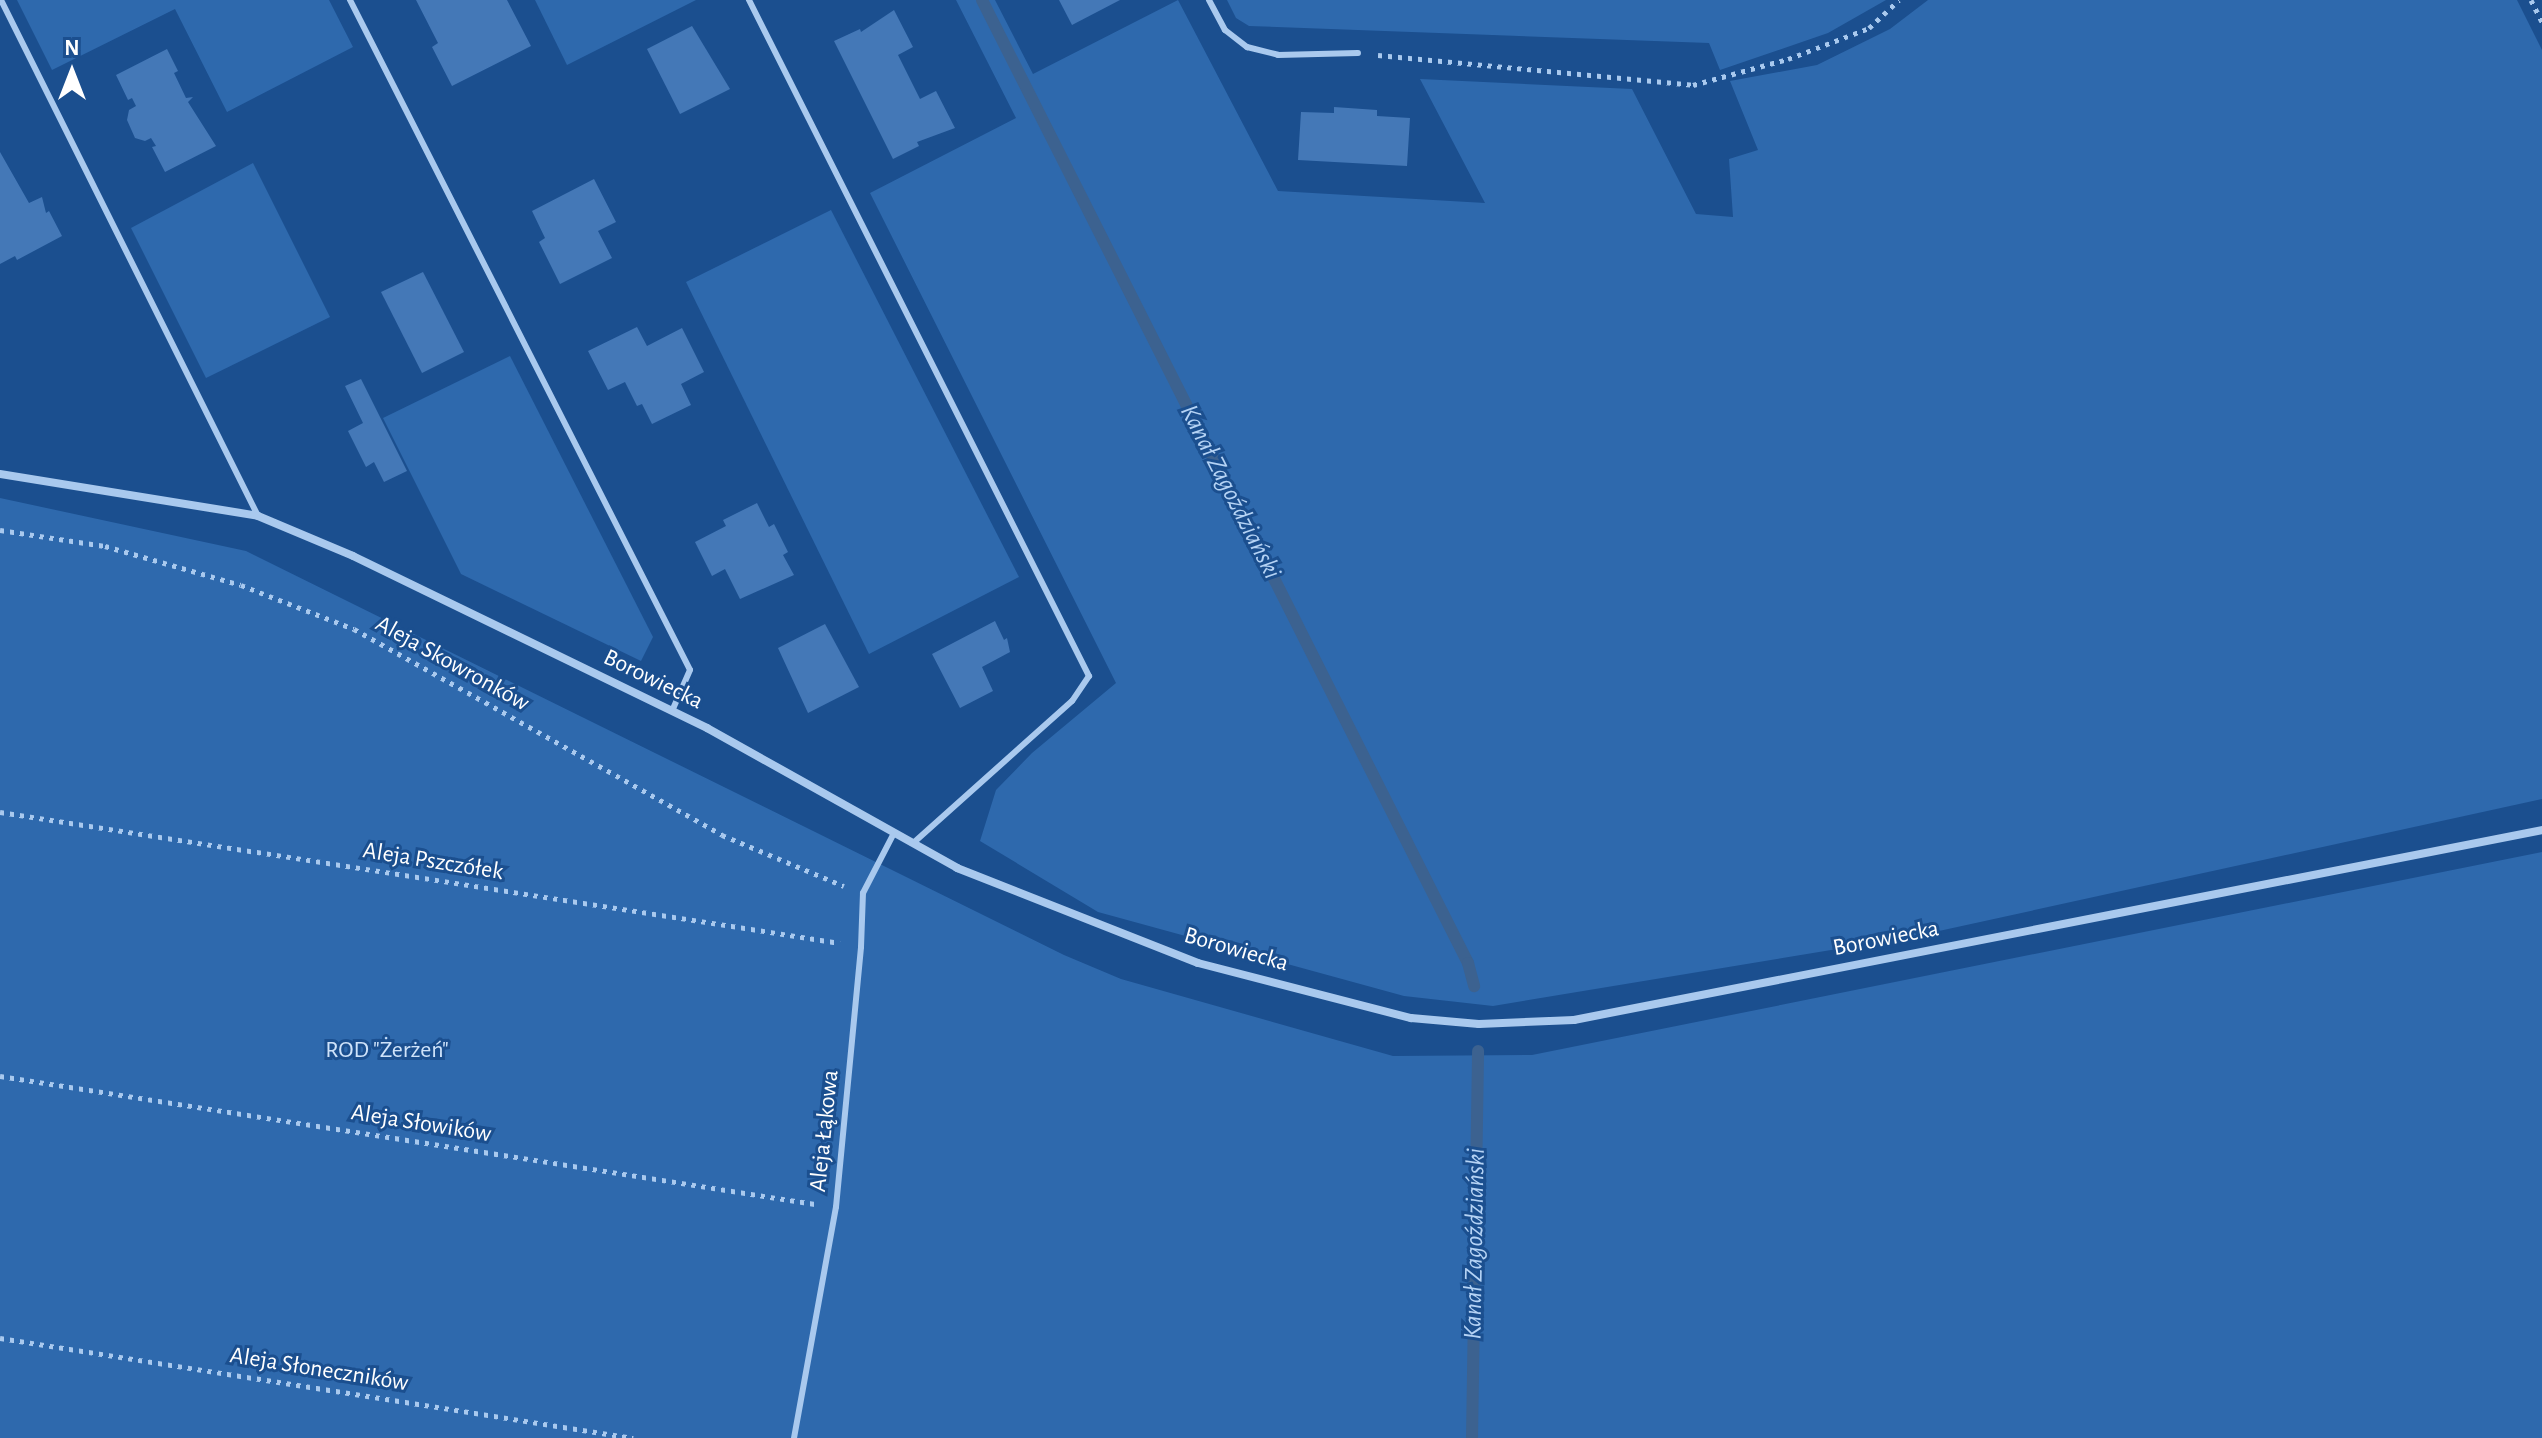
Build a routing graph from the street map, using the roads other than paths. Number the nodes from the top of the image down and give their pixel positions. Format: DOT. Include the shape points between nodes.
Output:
graph roads {
  1 [pos="1,0"];
  2 [pos="350,0"];
  3 [pos="749,0"];
  4 [pos="1209,0"];
  5 [pos="1358,53"];
  6 [pos="0,474"];
  7 [pos="258,516"];
  8 [pos="672,711"];
  9 [pos="2542,830"];
  10 [pos="894,833"];
  11 [pos="913,843"];
  12 [pos="794,1438"];
  1 -- 7 [label="lane"];
  2 -- 8 [label="lane" via="690,670"];
  3 -- 11 [label="lane" via="1089,676 1072,701"];
  4 -- 5 [label="lane" via="1225,30 1247,47 1278,55"];
  6 -- 7 [label="street, Borowiecka"];
  7 -- 8 [label="street, Borowiecka"];
  8 -- 10 [label="street, Borowiecka"];
  9 -- 11 [label="street, Borowiecka" via="1574,1020 1479,1024 1411,1018 1198,963 957,868"];
  10 -- 11 [label="street, Borowiecka"];
  10 -- 12 [label="lane, Aleja Łąkowa" via="863,893 836,1207"];
}
